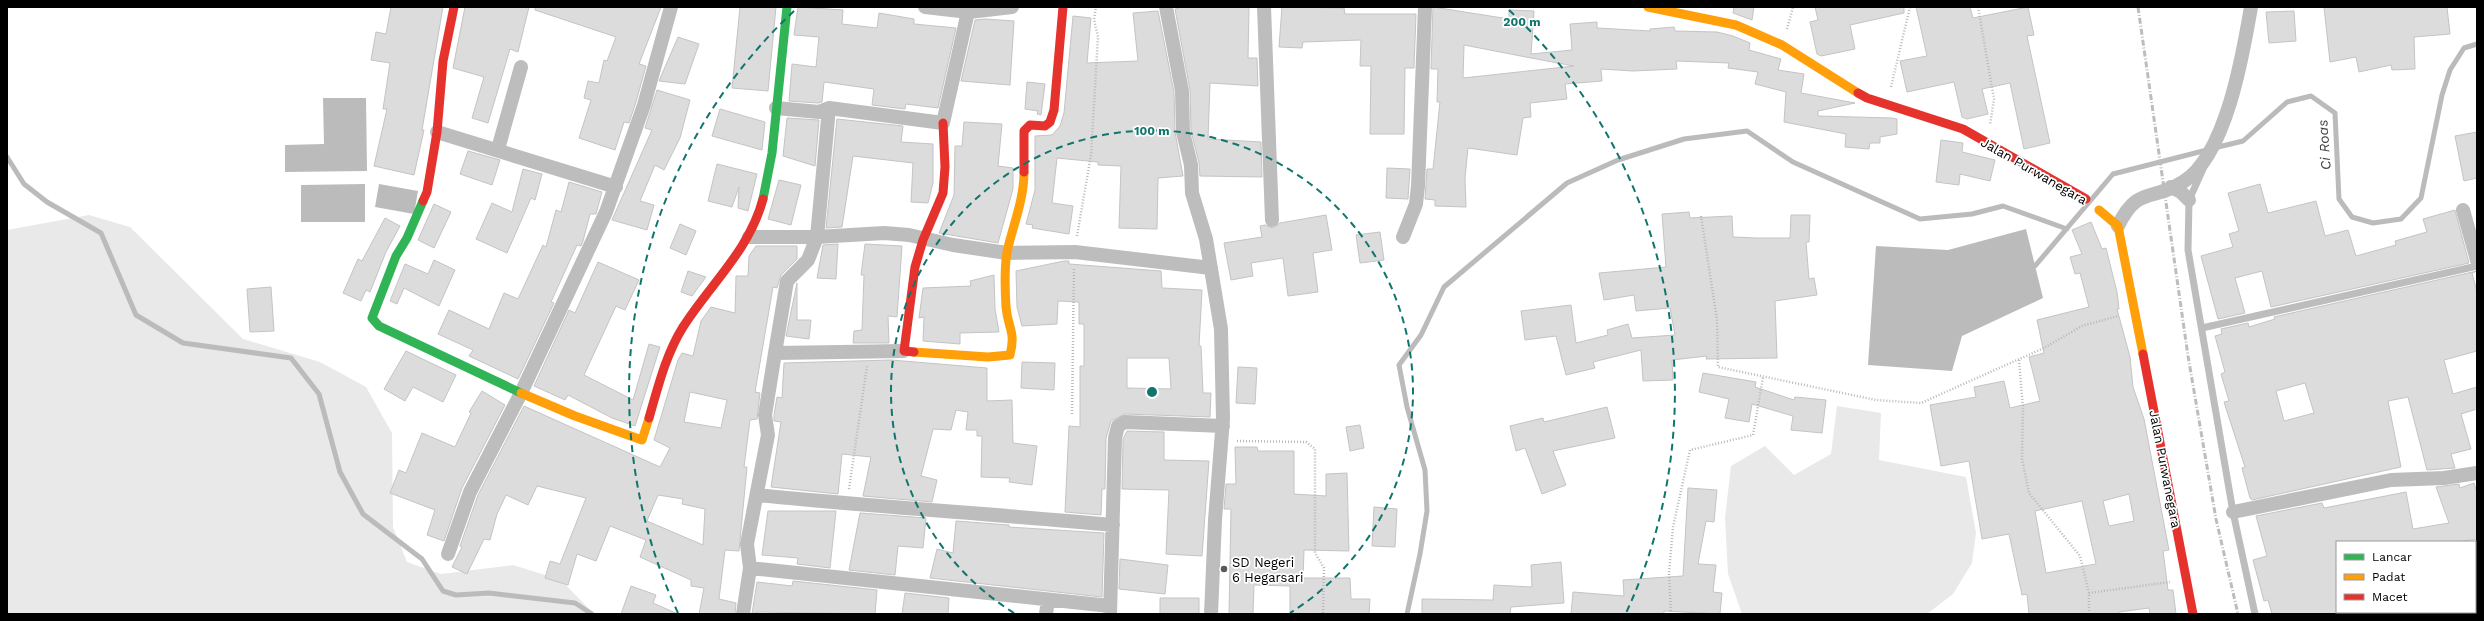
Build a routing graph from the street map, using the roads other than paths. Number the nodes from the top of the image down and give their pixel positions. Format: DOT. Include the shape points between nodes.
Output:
graph roads {
  1 [pos="454,7"];
  2 [pos="671,7"];
  3 [pos="787,7"];
  4 [pos="925,7"];
  5 [pos="1012,7"];
  6 [pos="1063,7"];
  7 [pos="1166,7"];
  8 [pos="1264,7"];
  9 [pos="1425,7"];
  10 [pos="1648,7"];
  11 [pos="2251,7"];
  12 [pos="969,10"];
  13 [pos="521,67"];
  14 [pos="776,108"];
  15 [pos="829,108"];
  16 [pos="944,123"];
  17 [pos="437,132"];
  18 [pos="498,149"];
  19 [pos="2206,161"];
  20 [pos="616,186"];
  21 [pos="2171,187"];
  22 [pos="2086,199"];
  23 [pos="2189,200"];
  24 [pos="2099,210"];
  25 [pos="2463,210"];
  26 [pos="1272,220"];
  27 [pos="2118,226"];
  28 [pos="749,237"];
  29 [pos="1403,237"];
  30 [pos="817,238"];
  31 [pos="923,240"];
  32 [pos="1007,253"];
  33 [pos="2477,260"];
  34 [pos="2477,266"];
  35 [pos="1211,268"];
  36 [pos="2202,328"];
  37 [pos="904,351"];
  38 [pos="775,353"];
  39 [pos="521,393"];
  40 [pos="1222,426"];
  41 [pos="2477,473"];
  42 [pos="757,495"];
  43 [pos="2233,512"];
  44 [pos="1113,525"];
  45 [pos="448,554"];
  46 [pos="750,568"];
  47 [pos="1048,600"];
  48 [pos="1110,610"];
  49 [pos="743,614"];
  50 [pos="1046,614"];
  51 [pos="1211,614"];
  52 [pos="2193,614"];
  53 [pos="2255,614"];
  1 -- 17 [label="street" via="443,61"];
  2 -- 20 [label="street" via="644,105"];
  3 -- 14 [label="street"];
  4 -- 12 [label="street"];
  5 -- 12 [label="street"];
  6 -- 32 [label="street" via="1054,110 1050,122 1045,126 1030,125 1024,131 1024,190"];
  7 -- 35 [label="street" via="1182,91 1183,132 1190,165 1192,193 1206,240"];
  8 -- 26 [label="street"];
  9 -- 29 [label="street" via="1418,186 1416,204"];
  10 -- 22 [label="street, Jalan Purwanegara" via="1736,25 1782,45 1867,98 1963,129"];
  11 -- 19 [label="street" via="2245,45 2225,118"];
  12 -- 16 [label="street"];
  13 -- 18 [label="street"];
  14 -- 15 [label="street" via="819,112"];
  14 -- 28 [label="street" via="764,196"];
  15 -- 16 [label="street"];
  15 -- 30 [label="street"];
  16 -- 31 [label="street" via="946,160 943,191 940,206"];
  17 -- 18 [label="street"];
  17 -- 39 [label="street" via="427,192 407,238 396,256 372,318 379,326"];
  18 -- 20 [label="street"];
  19 -- 21 [label="street" via="2183,182"];
  19 -- 23 [label="lane"];
  20 -- 39 [label="street" via="589,251"];
  21 -- 23 [label="street"];
  21 -- 27 [label="street" via="2137,199 2126,208"];
  22 -- 24 [label="street, Jalan Purwanegara"];
  23 -- 36 [label="lane" via="2188,250"];
  24 -- 27 [label="street, Jalan Purwanegara"];
  25 -- 33 [label="street"];
  27 -- 52 [label="street, Jalan Purwanegara"];
  28 -- 30 [label="street"];
  28 -- 39 [label="street" via="683,327 668,356 642,440 612,431"];
  30 -- 31 [label="street" via="884,233 909,235"];
  30 -- 38 [label="street" via="808,260 787,281"];
  31 -- 32 [label="street"];
  31 -- 37 [label="street" via="916,264"];
  32 -- 35 [label="street" via="1074,252"];
  32 -- 37 [label="street" via="1006,308 1014,340 1010,355 988,357"];
  34 -- 36 [label="lane"];
  35 -- 40 [label="street" via="1221,329"];
  36 -- 43 [label="lane"];
  37 -- 38 [label="street"];
  38 -- 42 [label="street" via="765,415 768,435"];
  39 -- 45 [label="street" via="470,492"];
  40 -- 44 [label="street" via="1124,422 1118,426 1115,438"];
  40 -- 51 [label="street"];
  41 -- 43 [label="street" via="2444,478 2391,480"];
  42 -- 44 [label="street"];
  42 -- 46 [label="street" via="747,544"];
  43 -- 53 [label="lane"];
  44 -- 48 [label="street"];
  46 -- 47 [label="street"];
  46 -- 49 [label="street"];
  47 -- 48 [label="street"];
  47 -- 50 [label="street"];
}
